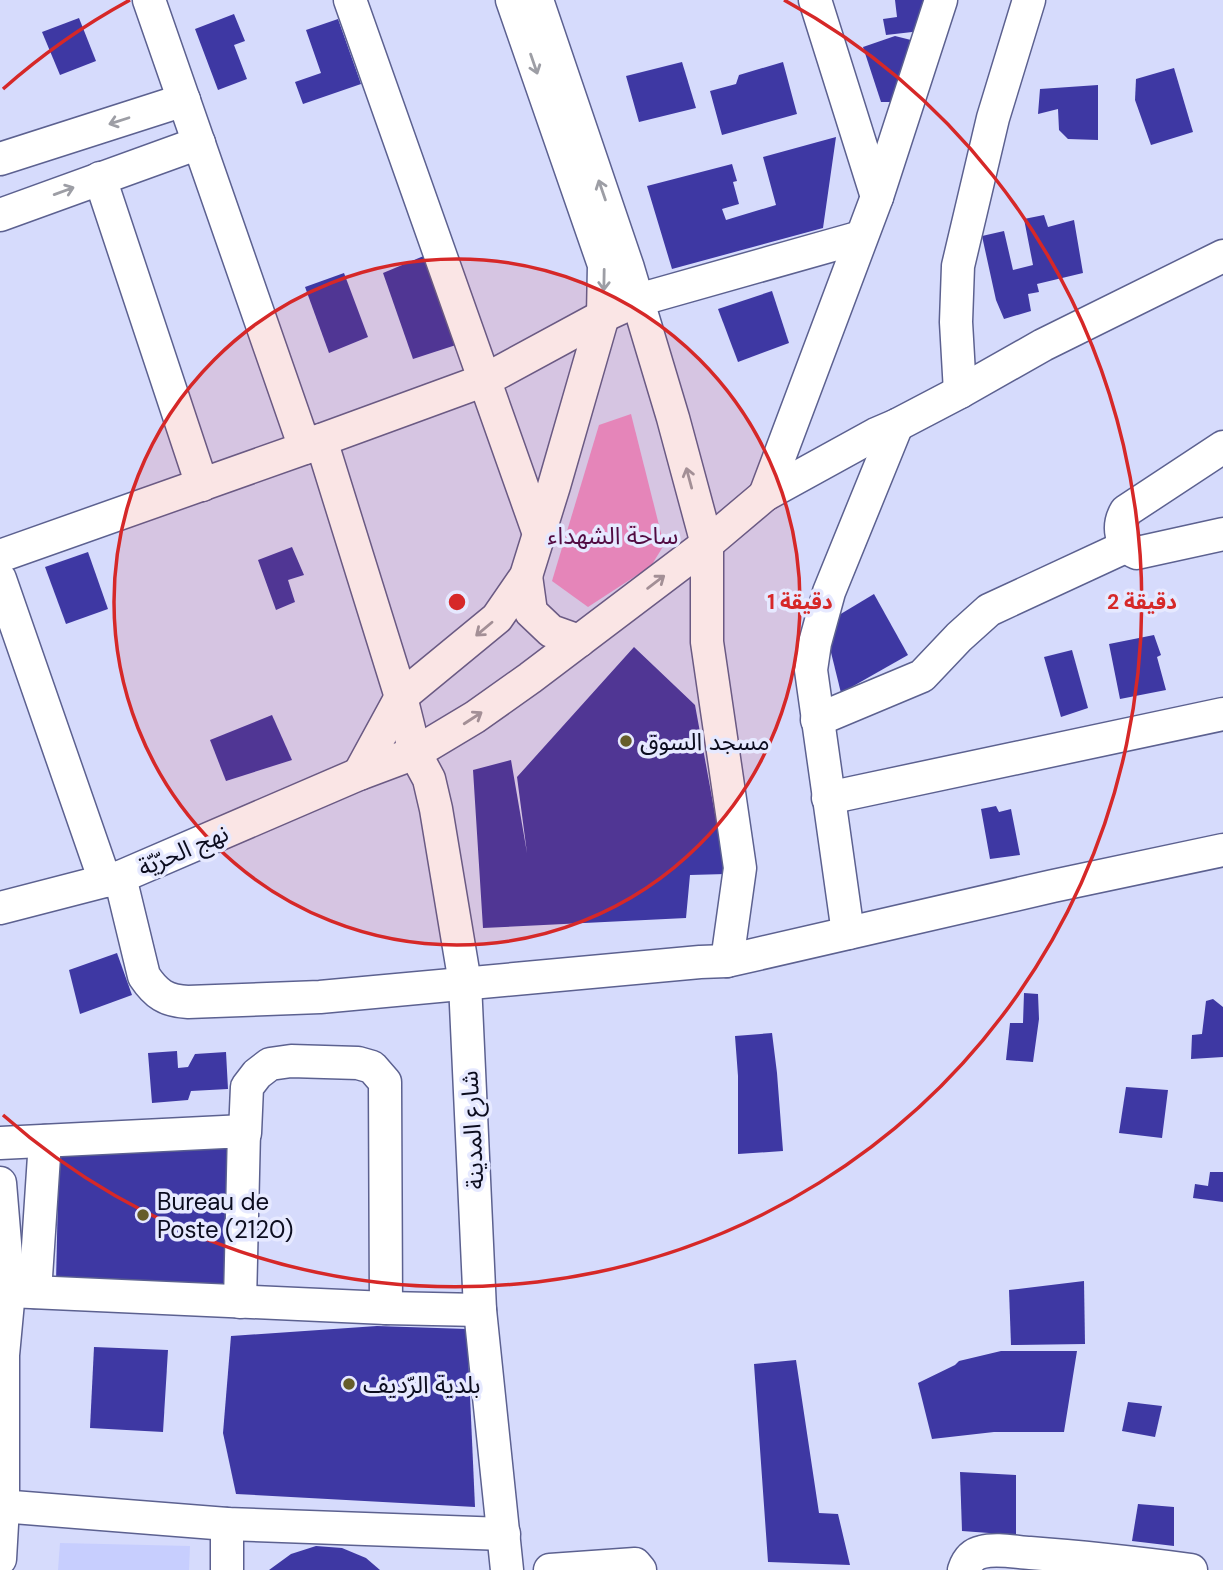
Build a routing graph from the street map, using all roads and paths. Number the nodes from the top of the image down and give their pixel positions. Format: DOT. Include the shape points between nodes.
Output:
graph roads {
  1 [pos="149,0"];
  2 [pos="350,0"];
  3 [pos="512,0"];
  4 [pos="537,0"];
  5 [pos="815,0"];
  6 [pos="941,0"];
  7 [pos="1030,0"];
  8 [pos="184,100"];
  9 [pos="198,143"];
  10 [pos="0,159"];
  11 [pos="100,178"];
  12 [pos="877,197"];
  13 [pos="0,215"];
  14 [pos="861,237"];
  15 [pos="1223,256"];
  16 [pos="638,300"];
  17 [pos="603,316"];
  18 [pos="485,380"];
  19 [pos="960,392"];
  20 [pos="887,430"];
  21 [pos="313,444"];
  22 [pos="1223,446"];
  23 [pos="202,485"];
  24 [pos="765,495"];
  25 [pos="539,534"];
  26 [pos="1223,534"];
  27 [pos="707,544"];
  28 [pos="1127,546"];
  29 [pos="0,556"];
  30 [pos="526,576"];
  31 [pos="0,579"];
  32 [pos="579,641"];
  33 [pos="401,697"];
  34 [pos="1223,714"];
  35 [pos="817,720"];
  36 [pos="415,753"];
  37 [pos="359,774"];
  38 [pos="828,798"];
  39 [pos="1223,850"];
  40 [pos="112,879"];
  41 [pos="0,908"];
  42 [pos="838,935"];
  43 [pos="734,960"];
  44 [pos="465,983"];
  45 [pos="244,1133"];
  46 [pos="45,1141"];
  47 [pos="0,1143"];
  48 [pos="0,1183"];
  49 [pos="22,1291"];
  50 [pos="240,1301"];
  51 [pos="386,1308"];
  52 [pos="480,1310"];
  53 [pos="1,1355"];
  54 [pos="1,1506"];
  55 [pos="227,1524"];
  56 [pos="504,1534"];
  57 [pos="0,1559"];
  58 [pos="227,1570"];
  59 [pos="507,1570"];
  60 [pos="550,1570"];
  61 [pos="640,1570"];
  62 [pos="964,1570"];
  63 [pos="1191,1570"];
  1 -- 8 [label="street, شارع المدينة"];
  2 -- 18 [label="street"];
  3 -- 17 [label="street, one-way" via="604,265"];
  16 -- 4 [label="street, one-way"];
  5 -- 12 [label="street"];
  6 -- 12 [label="street"];
  7 -- 19 [label="street" via="993,118 958,266"];
  8 -- 9 [label="street, شارع المدينة"];
  8 -- 10 [label="street, one-way"];
  9 -- 11 [label="street"];
  9 -- 21 [label="street, شارع المدينة"];
  13 -- 11 [label="street, one-way"];
  11 -- 23 [label="street"];
  12 -- 14 [label="street"];
  14 -- 16 [label="street"];
  14 -- 24 [label="street"];
  15 -- 19 [label="street, نهج الحرّيّة" via="1043,345"];
  16 -- 17 [label="street"];
  27 -- 16 [label="street, one-way"];
  17 -- 18 [label="street"];
  17 -- 25 [label="street"];
  18 -- 21 [label="street"];
  18 -- 25 [label="street"];
  19 -- 20 [label="street, نهج الحرّيّة"];
  20 -- 24 [label="street, نهج الحرّيّة"];
  20 -- 35 [label="street" via="815,643 811,670"];
  21 -- 23 [label="street"];
  21 -- 33 [label="street, شارع المدينة"];
  22 -- 28 [label="street" via="1126,512 1121,520"];
  23 -- 29 [label="street"];
  24 -- 27 [label="street, نهج الحرّيّة"];
  25 -- 30 [label="street"];
  26 -- 28 [label="street" via="1137,553"];
  32 -- 27 [label="street, نهج الحرّيّة, one-way"];
  27 -- 43 [label="street" via="707,642 740,868"];
  28 -- 35 [label="street" via="989,610 922,676"];
  30 -- 32 [label="street" via="531,612 551,631"];
  30 -- 33 [label="street, one-way" via="497,618"];
  31 -- 40 [label="street"];
  36 -- 32 [label="street, نهج الحرّيّة, one-way" via="475,717"];
  33 -- 36 [label="street, شارع المدينة"];
  33 -- 37 [label="street"];
  34 -- 38 [label="street"];
  35 -- 38 [label="street"];
  36 -- 37 [label="street, نهج الحرّيّة"];
  36 -- 44 [label="street, شارع المدينة" via="429,779 436,809"];
  37 -- 40 [label="street, نهج الحرّيّة"];
  38 -- 42 [label="street"];
  39 -- 42 [label="street"];
  40 -- 41 [label="street, نهج الحرّيّة"];
  40 -- 44 [label="street" via="144,976 173,1001 320,997"];
  42 -- 43 [label="street"];
  43 -- 44 [label="street"];
  44 -- 52 [label="street, شارع المدينة"];
  45 -- 46 [label="street"];
  45 -- 50 [label="street"];
  45 -- 51 [label="street" via="247,1087 270,1064 291,1061 372,1067 384,1082"];
  46 -- 47 [label="street"];
  46 -- 49 [label="street"];
  48 -- 49 [label="street"];
  49 -- 50 [label="street"];
  49 -- 53 [label="street"];
  50 -- 51 [label="street"];
  51 -- 52 [label="street"];
  52 -- 56 [label="street, شارع المدينة"];
  53 -- 54 [label="street"];
  54 -- 55 [label="street"];
  54 -- 57 [label="street"];
  55 -- 56 [label="street"];
  55 -- 58 [label="street"];
  56 -- 59 [label="street, شارع المدينة"];
  60 -- 61 [label="street" via="635,1564"];
  62 -- 63 [label="street" via="973,1555 997,1550"];
}
